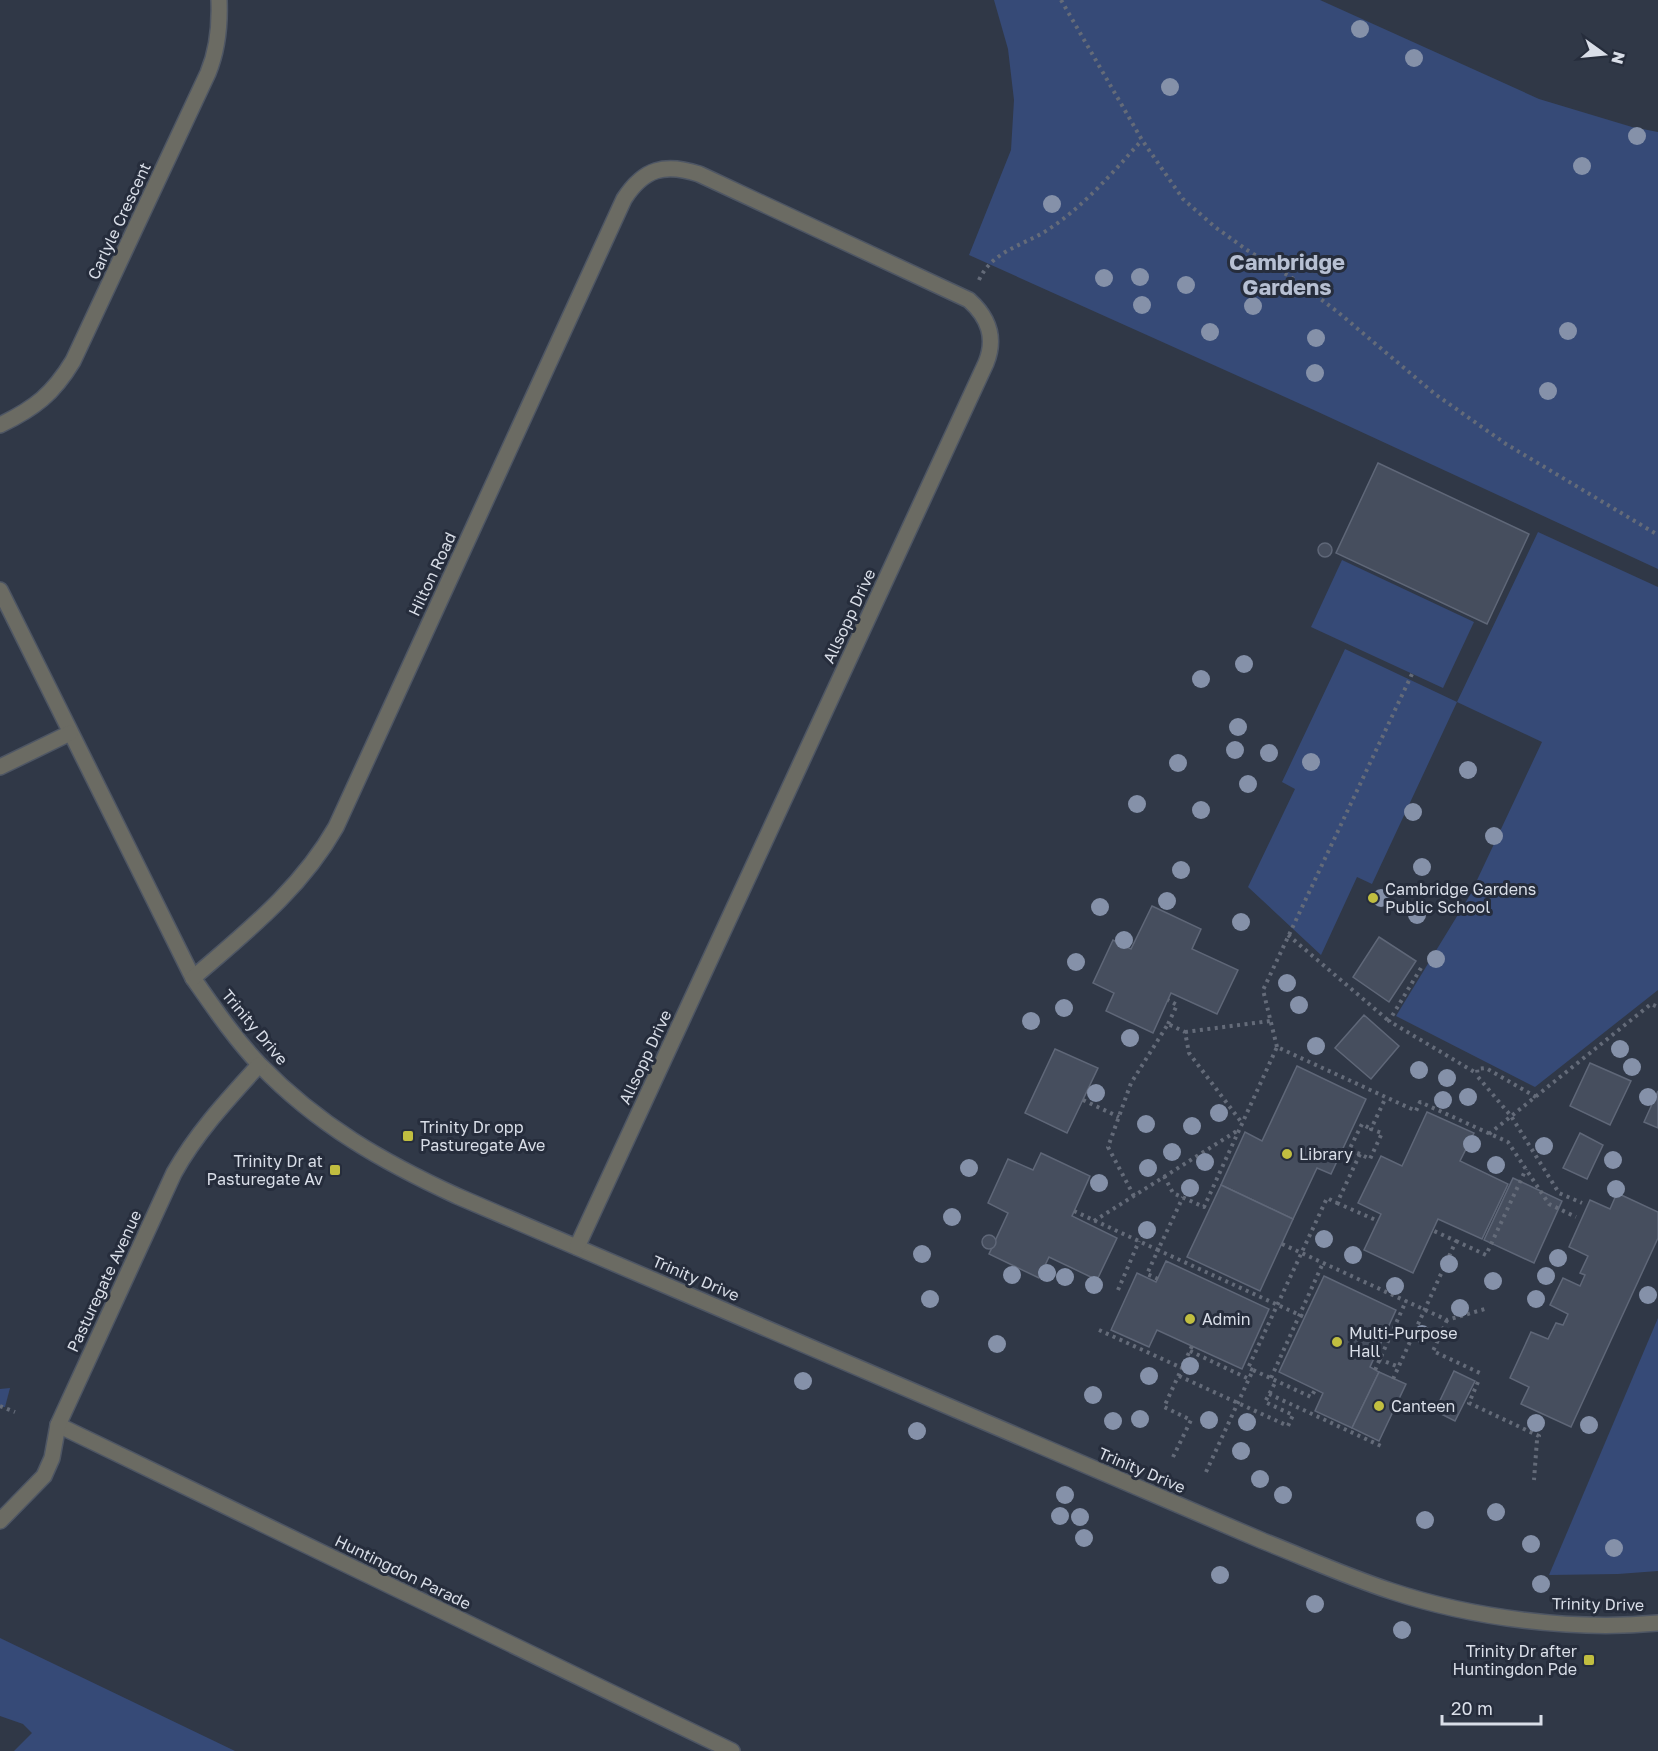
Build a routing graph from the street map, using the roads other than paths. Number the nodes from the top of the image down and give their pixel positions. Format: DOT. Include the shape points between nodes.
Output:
graph roads {
  1 [pos="219,0"];
  2 [pos="669,168"];
  3 [pos="0,424"];
  4 [pos="0,591"];
  5 [pos="70,733"];
  6 [pos="0,768"];
  7 [pos="193,978"];
  8 [pos="260,1065"];
  9 [pos="578,1247"];
  10 [pos="58,1425"];
  11 [pos="0,1521"];
  12 [pos="1658,1623"];
  13 [pos="732,1751"];
  1 -- 3 [label="street, Carlyle Crescent" via="218,36 208,73 74,361 45,398"];
  2 -- 7 [label="street, Hilton Road" via="639,179 624,199 325,846 301,879 275,905"];
  2 -- 9 [label="street, Allsopp Drive" via="699,174 969,300 984,316 992,345"];
  4 -- 5 [label="street, Trinity Drive"];
  5 -- 6 [label="street"];
  5 -- 7 [label="street, Trinity Drive"];
  7 -- 8 [label="street, Trinity Drive"];
  8 -- 9 [label="street, Trinity Drive" via="305,1107 362,1148 447,1192"];
  8 -- 10 [label="street, Pasturegate Avenue" via="187,1148"];
  9 -- 12 [label="street, Trinity Drive" via="1263,1541 1393,1592 1465,1610 1532,1620"];
  10 -- 11 [label="street, Pasturegate Avenue" via="44,1476"];
  10 -- 13 [label="street, Huntingdon Parade"];
}
